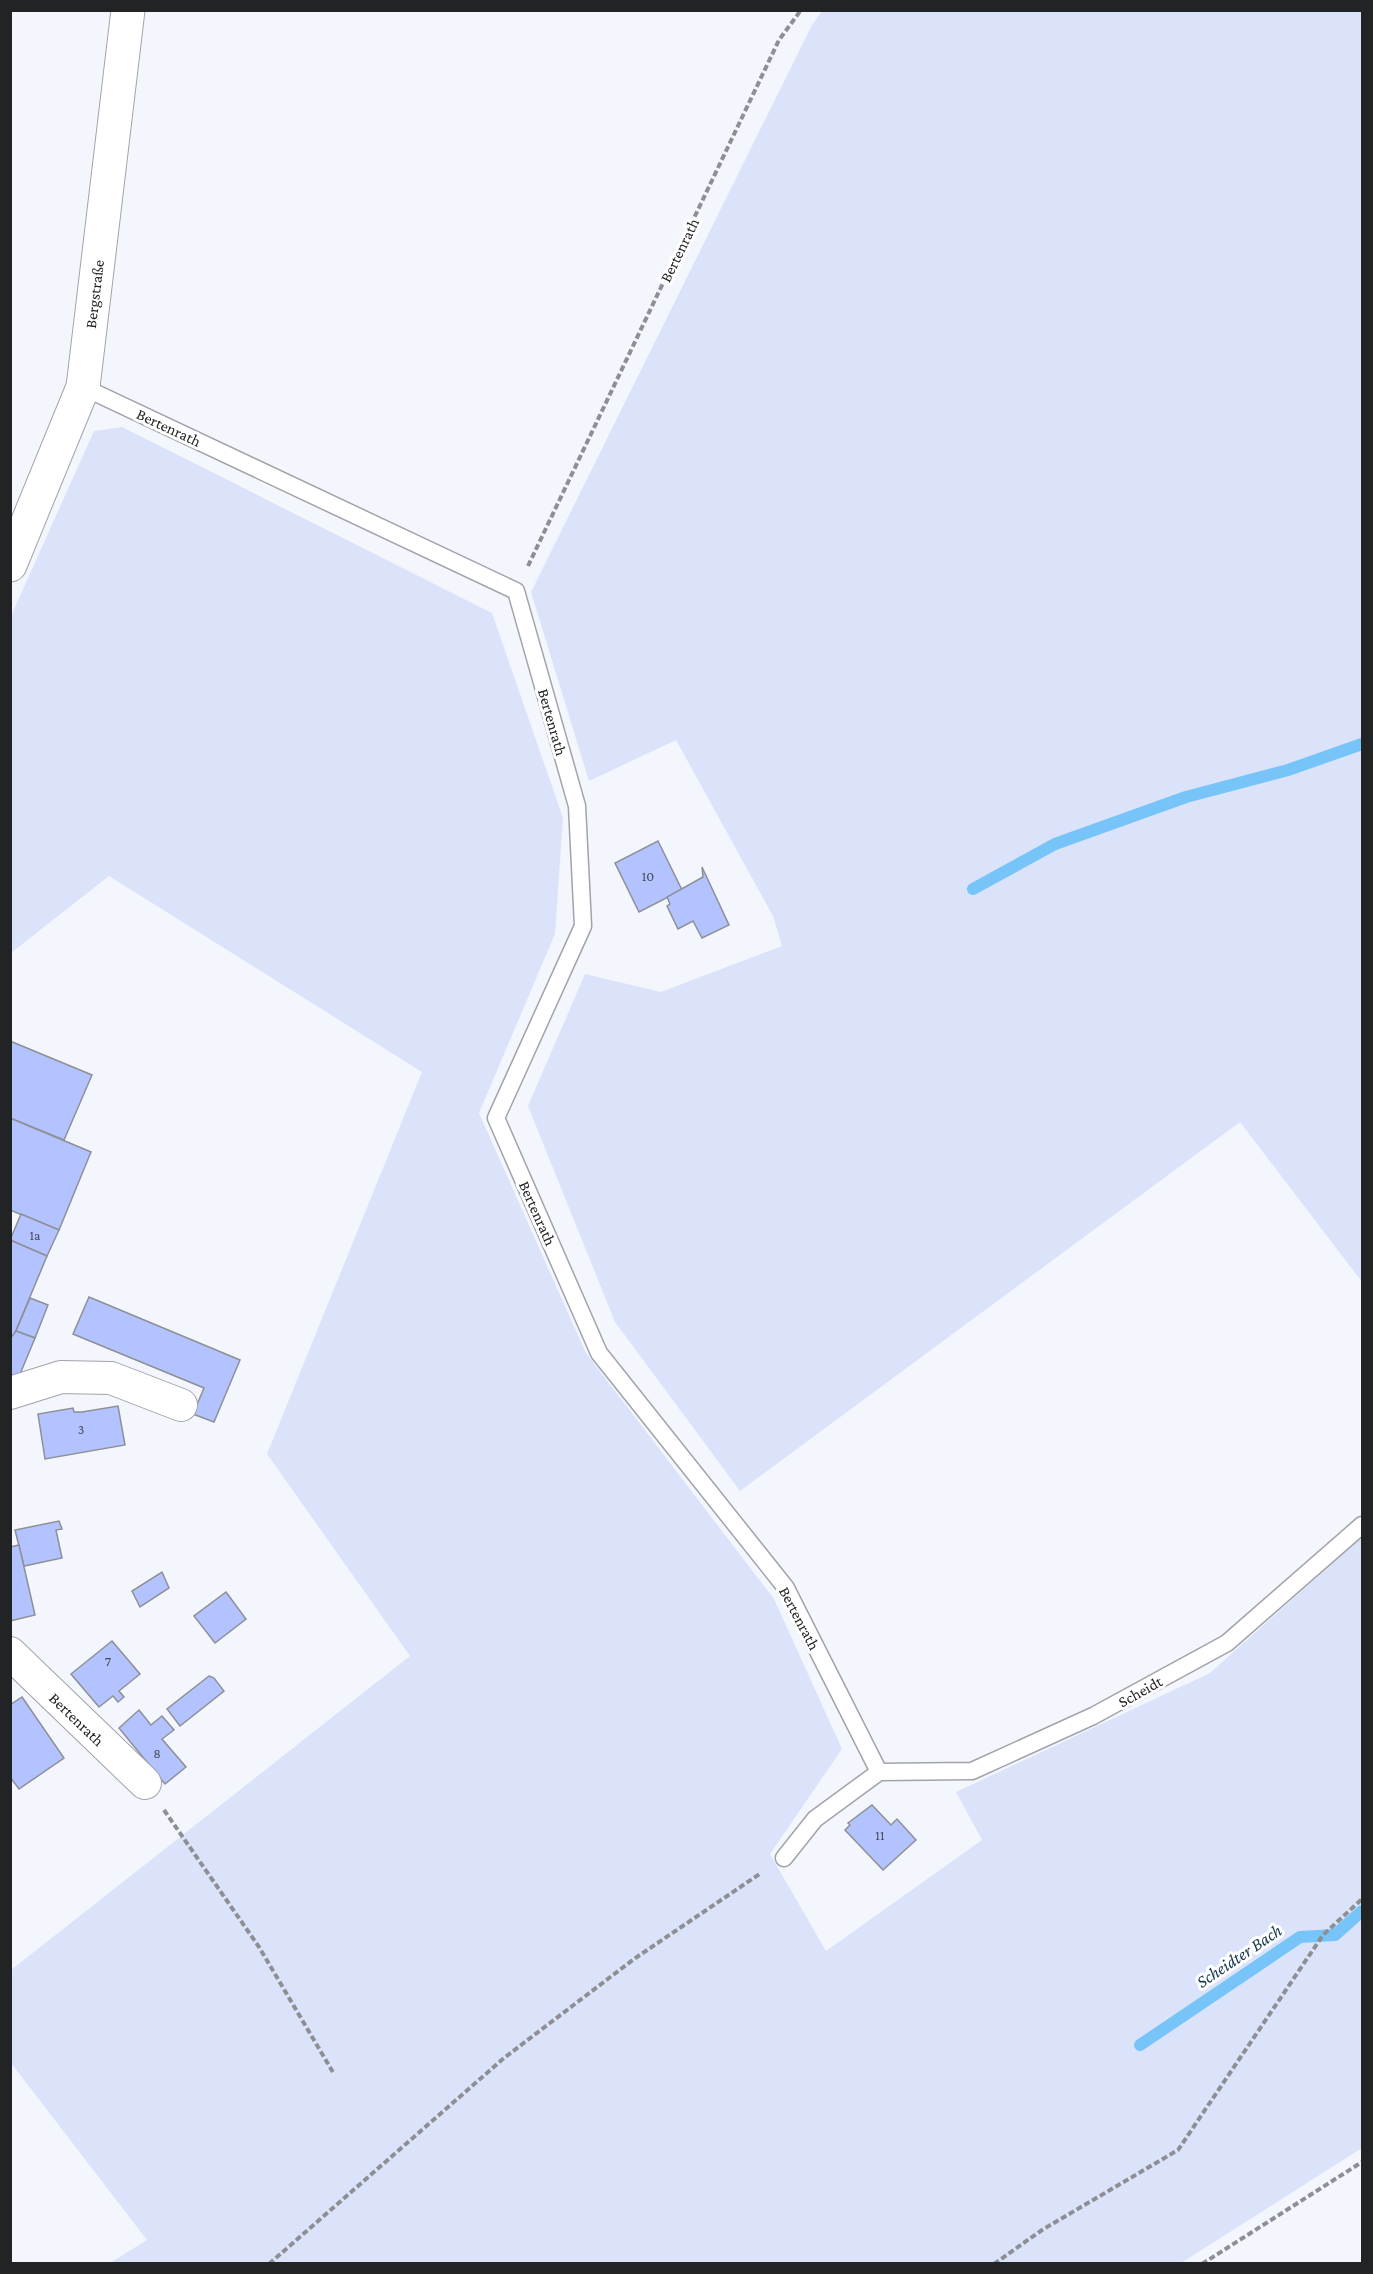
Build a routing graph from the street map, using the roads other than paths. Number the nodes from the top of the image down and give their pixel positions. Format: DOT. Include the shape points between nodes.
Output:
graph roads {
  1 [pos="128,10"];
  2 [pos="83,387"];
  3 [pos="10,565"];
  4 [pos="10,1393"];
  5 [pos="181,1405"];
  6 [pos="1362,1524"];
  7 [pos="10,1653"];
  8 [pos="879,1772"];
  9 [pos="145,1783"];
  10 [pos="784,1858"];
  1 -- 2 [label="street, Bergstraße"];
  2 -- 3 [label="street, Bergstraße"];
  2 -- 8 [label="lane, Bertenrath" via="516,591 577,806 583,926 496,1118 599,1353 786,1588"];
  4 -- 5 [label="street" via="61,1377 111,1378"];
  6 -- 8 [label="lane, Scheidt" via="1227,1643 1094,1716 972,1771"];
  7 -- 9 [label="street, Bertenrath"];
  8 -- 10 [label="lane" via="816,1819"];
}
